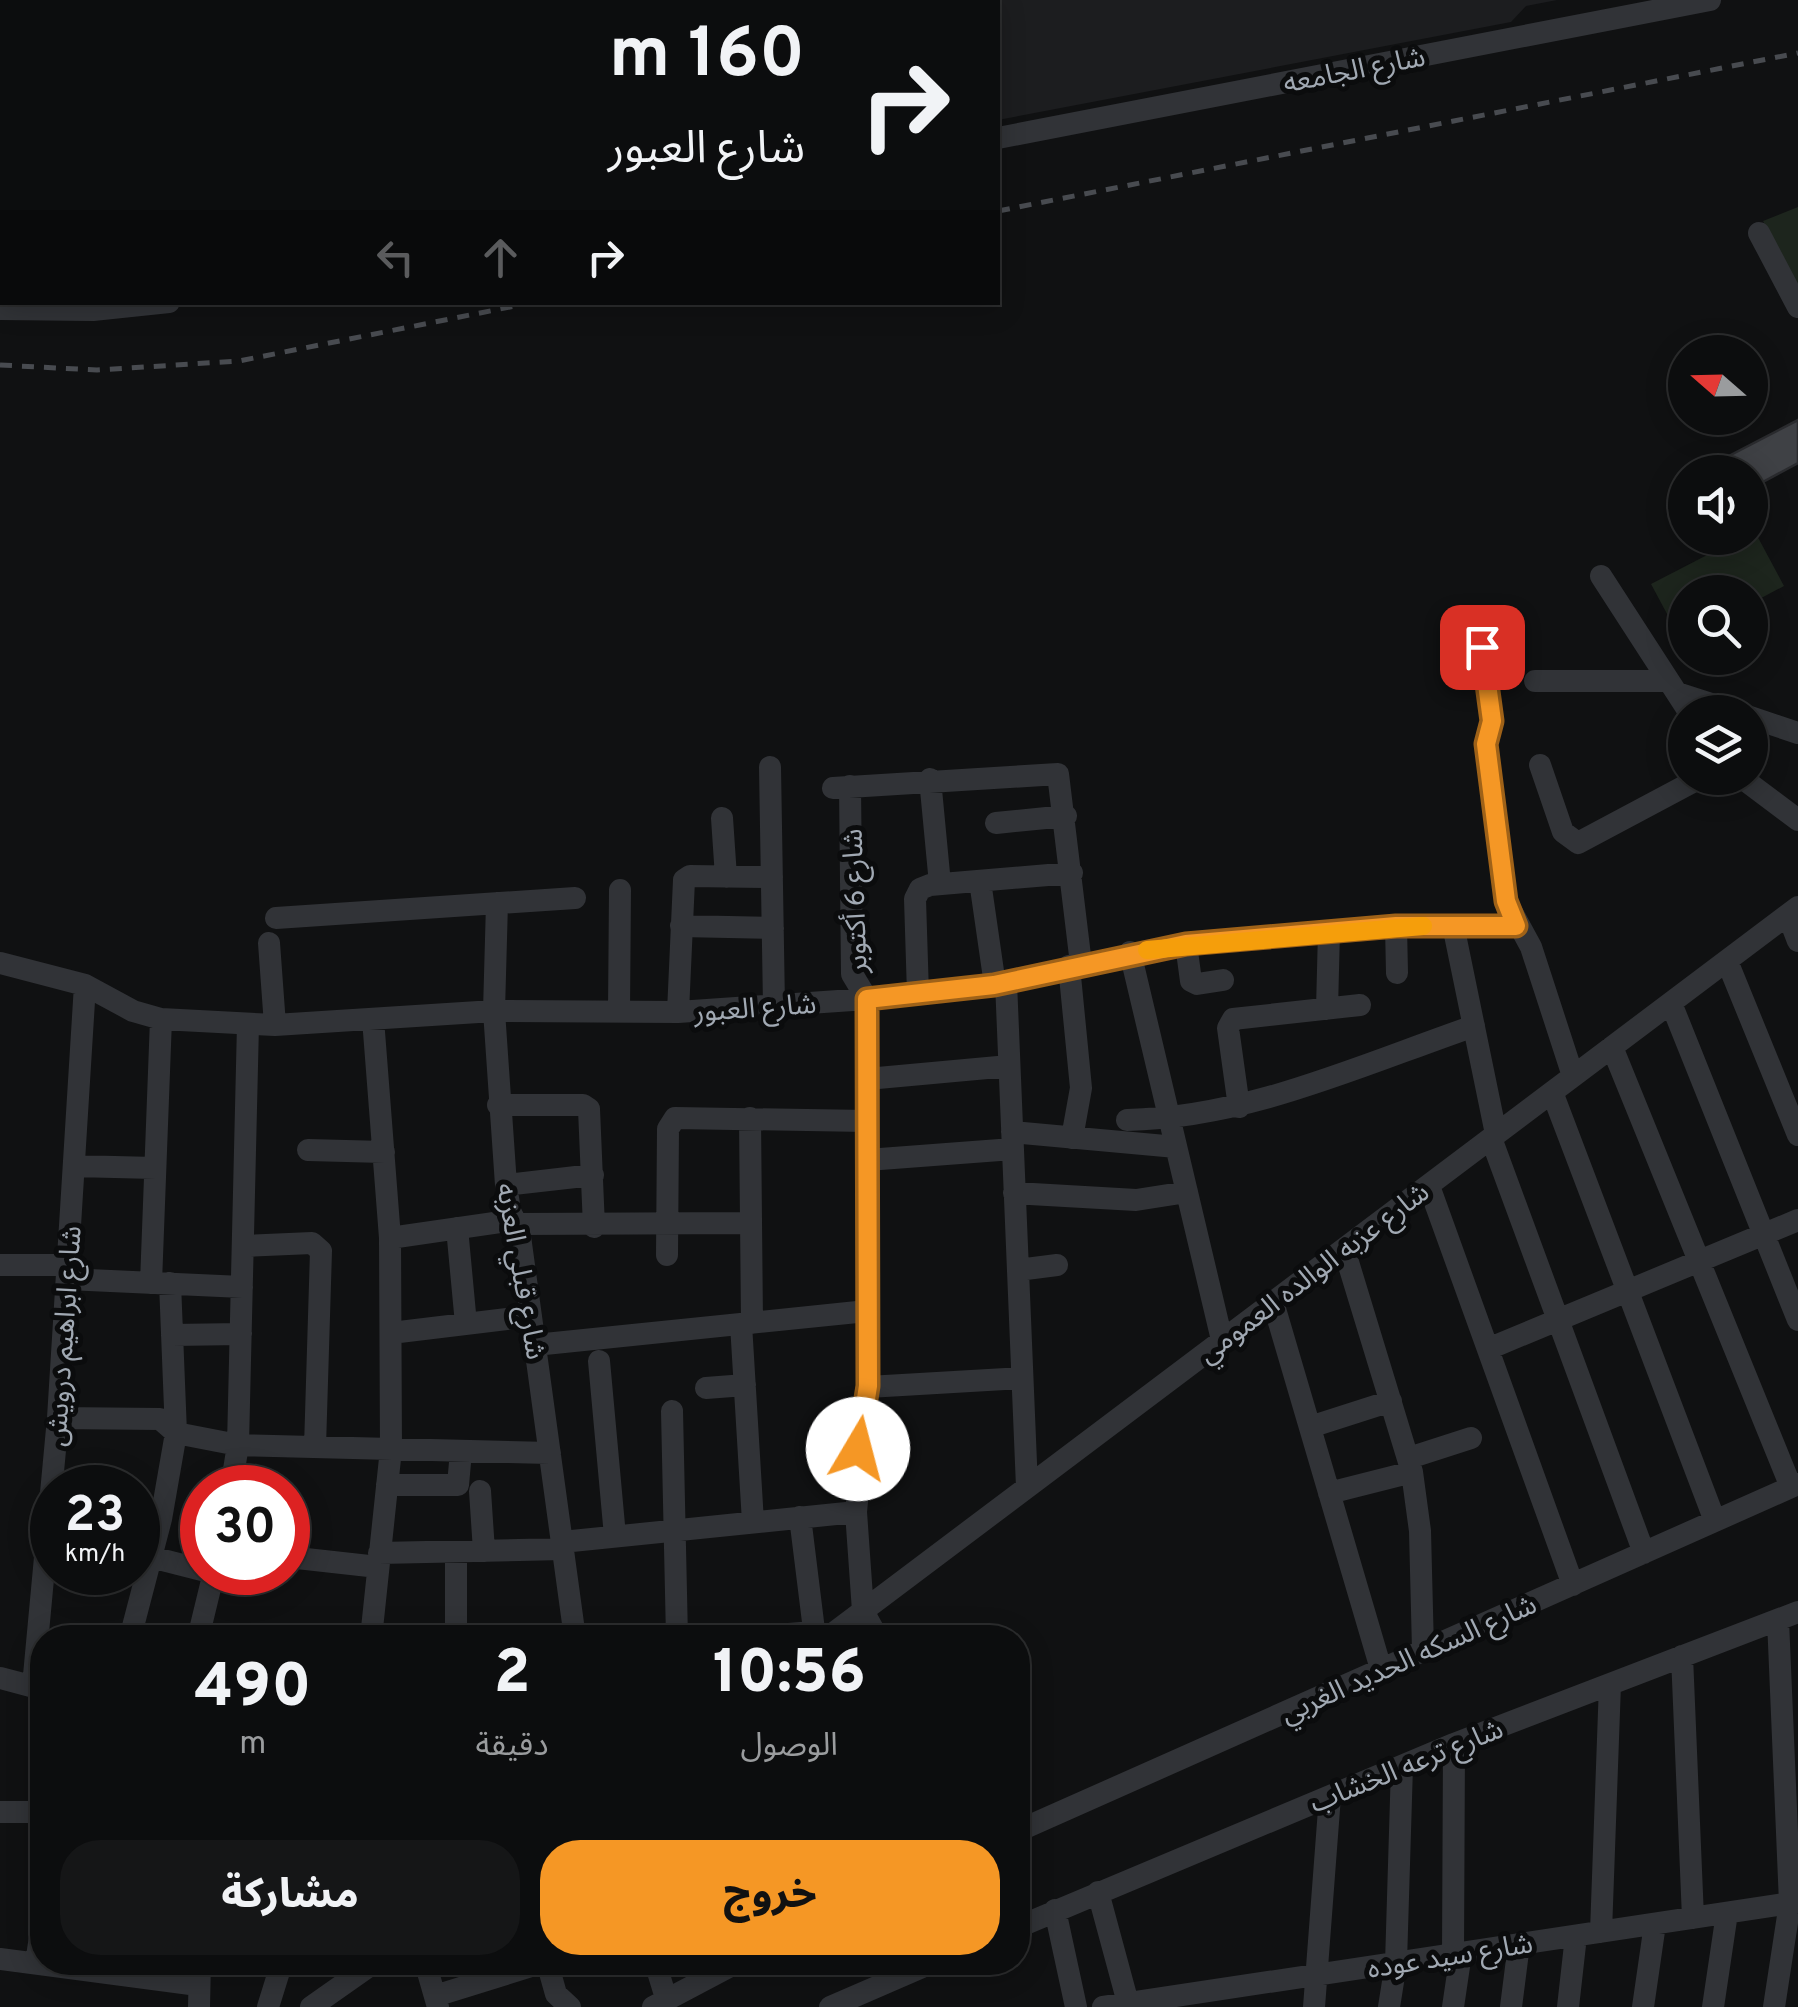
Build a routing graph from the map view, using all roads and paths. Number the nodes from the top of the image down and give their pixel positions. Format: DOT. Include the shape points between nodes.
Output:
graph roads {
  1 [pos="1710,0"];
  2 [pos="1000,138"];
  3 [pos="1759,233"];
  4 [pos="140,305"];
  5 [pos="1798,306"];
  6 [pos="0,309"];
  7 [pos="1601,576"];
  8 [pos="1482,647"];
  9 [pos="1535,681"];
  10 [pos="1668,695"];
  11 [pos="1677,695"];
  12 [pos="1768,723"];
  13 [pos="1798,733"];
  14 [pos="1540,765"];
  15 [pos="770,767"];
  16 [pos="930,779"];
  17 [pos="1668,795"];
  18 [pos="1765,795"];
  19 [pos="1066,816"];
  20 [pos="722,818"];
  21 [pos="1798,820"];
  22 [pos="996,823"];
  23 [pos="1072,874"];
  24 [pos="726,876"];
  25 [pos="772,878"];
  26 [pos="980,881"];
  27 [pos="940,884"];
  28 [pos="620,890"];
  29 [pos="574,898"];
  30 [pos="497,903"];
  31 [pos="1793,911"];
  32 [pos="276,918"];
  33 [pos="1452,925"];
  34 [pos="681,926"];
  35 [pos="1396,926"];
  36 [pos="1516,926"];
  37 [pos="773,928"];
  38 [pos="1329,932"];
  39 [pos="1798,942"];
  40 [pos="269,943"];
  41 [pos="1186,944"];
  42 [pos="1130,952"];
  43 [pos="1727,960"];
  44 [pos="0,963"];
  45 [pos="1075,965"];
  46 [pos="1397,973"];
  47 [pos="1223,980"];
  48 [pos="1000,984"];
  49 [pos="85,986"];
  50 [pos="918,994"];
  51 [pos="867,999"];
  52 [pos="1671,1003"];
  53 [pos="774,1006"];
  54 [pos="1360,1006"];
  55 [pos="1327,1009"];
  56 [pos="494,1011"];
  57 [pos="619,1012"];
  58 [pos="678,1012"];
  59 [pos="161,1019"];
  60 [pos="373,1019"];
  61 [pos="248,1024"];
  62 [pos="276,1025"];
  63 [pos="1474,1026"];
  64 [pos="1612,1047"];
  65 [pos="1009,1066"];
  66 [pos="1573,1076"];
  67 [pos="867,1080"];
  68 [pos="1552,1092"];
  69 [pos="498,1105"];
  70 [pos="1240,1107"];
  71 [pos="750,1118"];
  72 [pos="1170,1119"];
  73 [pos="1127,1120"];
  74 [pos="867,1121"];
  75 [pos="1798,1135"];
  76 [pos="1494,1136"];
  77 [pos="1072,1138"];
  78 [pos="1012,1141"];
  79 [pos="1176,1147"];
  80 [pos="308,1150"];
  81 [pos="384,1152"];
  82 [pos="867,1160"];
  83 [pos="74,1166"];
  84 [pos="156,1168"];
  85 [pos="593,1175"];
  86 [pos="506,1185"];
  87 [pos="1429,1186"];
  88 [pos="1187,1192"];
  89 [pos="1014,1194"];
  90 [pos="1798,1220"];
  91 [pos="515,1222"];
  92 [pos="751,1223"];
  93 [pos="668,1225"];
  94 [pos="594,1227"];
  95 [pos="457,1228"];
  96 [pos="1763,1234"];
  97 [pos="390,1238"];
  98 [pos="243,1246"];
  99 [pos="1344,1248"];
  100 [pos="667,1256"];
  101 [pos="1699,1261"];
  102 [pos="0,1264"];
  103 [pos="1056,1265"];
  104 [pos="1018,1270"];
  105 [pos="67,1272"];
  106 [pos="161,1283"];
  107 [pos="242,1286"];
  108 [pos="1630,1290"];
  109 [pos="1273,1302"];
  110 [pos="868,1311"];
  111 [pos="531,1316"];
  112 [pos="1558,1320"];
  113 [pos="1798,1320"];
  114 [pos="746,1323"];
  115 [pos="466,1324"];
  116 [pos="391,1333"];
  117 [pos="241,1334"];
  118 [pos="172,1336"];
  119 [pos="1222,1340"];
  120 [pos="535,1346"];
  121 [pos="1488,1349"];
  122 [pos="599,1361"];
  123 [pos="1022,1378"];
  124 [pos="745,1386"];
  125 [pos="868,1386"];
  126 [pos="706,1388"];
  127 [pos="1391,1401"];
  128 [pos="672,1410"];
  129 [pos="58,1418"];
  130 [pos="1310,1427"];
  131 [pos="176,1433"];
  132 [pos="1471,1438"];
  133 [pos="238,1445"];
  134 [pos="315,1447"];
  135 [pos="391,1449"];
  136 [pos="461,1451"];
  137 [pos="550,1454"];
  138 [pos="235,1465"];
  139 [pos="1410,1465"];
  140 [pos="386,1485"];
  141 [pos="1794,1485"];
  142 [pos="1027,1488"];
  143 [pos="480,1492"];
  144 [pos="1329,1493"];
  145 [pos="160,1512"];
  146 [pos="856,1512"];
  147 [pos="800,1518"];
  148 [pos="1715,1520"];
  149 [pos="754,1522"];
  150 [pos="674,1530"];
  151 [pos="615,1536"];
  152 [pos="562,1546"];
  153 [pos="484,1551"];
  154 [pos="456,1552"];
  155 [pos="1644,1552"];
  156 [pos="310,1558"];
  157 [pos="379,1560"];
  158 [pos="1572,1585"];
  159 [pos="141,1595"];
  160 [pos="209,1595"];
  161 [pos="864,1610"];
  162 [pos="1788,1616"];
  163 [pos="43,1625"];
  164 [pos="133,1625"];
  165 [pos="201,1625"];
  166 [pos="372,1625"];
  167 [pos="456,1625"];
  168 [pos="573,1625"];
  169 [pos="677,1625"];
  170 [pos="817,1625"];
  171 [pos="838,1625"];
  172 [pos="872,1625"];
  173 [pos="1423,1650"];
  174 [pos="1682,1656"];
  175 [pos="1381,1669"];
  176 [pos="0,1678"];
  177 [pos="1610,1684"];
  178 [pos="30,1686"];
  179 [pos="1454,1744"];
  180 [pos="1402,1766"];
  181 [pos="1330,1796"];
  182 [pos="0,1812"];
  183 [pos="30,1812"];
  184 [pos="1030,1826"];
  185 [pos="1098,1892"];
  186 [pos="1794,1903"];
  187 [pos="1056,1910"];
  188 [pos="1727,1913"];
  189 [pos="1693,1918"];
  190 [pos="1030,1921"];
  191 [pos="1655,1924"];
  192 [pos="1601,1932"];
  193 [pos="1576,1936"];
  194 [pos="1519,1944"];
  195 [pos="1457,1954"];
  196 [pos="0,1959"];
  197 [pos="30,1962"];
  198 [pos="1396,1963"];
  199 [pos="1319,1974"];
  200 [pos="168,1975"];
  201 [pos="278,1975"];
  202 [pos="357,1975"];
  203 [pos="429,1975"];
  204 [pos="509,1975"];
  205 [pos="549,1975"];
  206 [pos="657,1975"];
  207 [pos="713,1975"];
  208 [pos="904,1975"];
  209 [pos="199,1985"];
  210 [pos="1229,1997"];
  211 [pos="436,2001"];
  212 [pos="660,2002"];
  213 [pos="1143,2003"];
  214 [pos="268,2007"];
  215 [pos="312,2007"];
  216 [pos="570,2007"];
  217 [pos="830,2007"];
  218 [pos="1076,2007"];
  219 [pos="1102,2007"];
  220 [pos="1314,2007"];
  221 [pos="1390,2007"];
  222 [pos="1454,2007"];
  223 [pos="1511,2007"];
  224 [pos="1568,2007"];
  225 [pos="1643,2007"];
  226 [pos="1713,2007"];
  227 [pos="1774,2007"];
  1 -- 2 [label="street, شارع الجامعه"];
  3 -- 5 [label="street"];
  4 -- 6 [label="street"];
  7 -- 11 [label="street"];
  8 -- 36 [label="street" via="1492,721 1486,744 1506,901"];
  9 -- 10 [label="street"];
  12 -- 13 [label="street"];
  14 -- 17 [label="street" via="1565,836 1578,842"];
  15 -- 25 [label="street"];
  16 -- 19 [label="street" via="1055,772 1062,779"];
  16 -- 27 [label="street"];
  16 -- 51 [label="street, شارع 6 أكتوبر" via="842,787 852,974"];
  18 -- 21 [label="street"];
  19 -- 22 [label="street"];
  19 -- 23 [label="street"];
  20 -- 24 [label="street"];
  23 -- 26 [label="street"];
  23 -- 45 [label="street"];
  24 -- 25 [label="street"];
  24 -- 34 [label="street" via="684,880"];
  25 -- 37 [label="street"];
  26 -- 27 [label="street"];
  26 -- 48 [label="street"];
  27 -- 50 [label="street" via="925,886 915,899"];
  28 -- 57 [label="street"];
  29 -- 30 [label="street"];
  30 -- 32 [label="street"];
  30 -- 56 [label="street, شارع قبلي العزبه"];
  31 -- 39 [label="street"];
  31 -- 43 [label="street, شارع عزبه الوالده العمومي"];
  33 -- 35 [label="street, شارع العبور"];
  33 -- 36 [label="street, شارع العبور"];
  33 -- 63 [label="street"];
  34 -- 37 [label="street"];
  34 -- 58 [label="street"];
  35 -- 38 [label="street, شارع العبور"];
  35 -- 46 [label="street"];
  36 -- 66 [label="street" via="1530,946"];
  37 -- 53 [label="street"];
  38 -- 41 [label="street, شارع العبور"];
  38 -- 55 [label="street"];
  40 -- 62 [label="street"];
  41 -- 42 [label="street, شارع العبور"];
  41 -- 47 [label="street" via="1191,981"];
  42 -- 45 [label="street, شارع العبور"];
  42 -- 72 [label="street"];
  43 -- 52 [label="street, شارع عزبه الوالده العمومي"];
  43 -- 75 [label="street"];
  44 -- 49 [label="street, شارع العبور"];
  45 -- 48 [label="street, شارع العبور"];
  45 -- 77 [label="street" via="1081,1088"];
  48 -- 50 [label="street, شارع العبور"];
  48 -- 65 [label="street"];
  49 -- 59 [label="street, شارع العبور"];
  49 -- 83 [label="street, شارع ابراهيم درويش"];
  50 -- 51 [label="street, شارع العبور"];
  51 -- 53 [label="street, شارع العبور"];
  51 -- 67 [label="street, شارع 6 أكتوبر"];
  52 -- 64 [label="street, شارع عزبه الوالده العمومي"];
  52 -- 96 [label="street"];
  53 -- 58 [label="street, شارع العبور"];
  54 -- 55 [label="street"];
  55 -- 70 [label="street" via="1230,1022"];
  56 -- 57 [label="street, شارع العبور"];
  56 -- 60 [label="street, شارع العبور"];
  56 -- 69 [label="street, شارع قبلي العزبه"];
  57 -- 58 [label="street, شارع العبور"];
  59 -- 61 [label="street, شارع العبور"];
  59 -- 84 [label="street"];
  60 -- 62 [label="street, شارع العبور"];
  60 -- 81 [label="street"];
  61 -- 62 [label="street, شارع العبور"];
  61 -- 98 [label="street"];
  63 -- 70 [label="street"];
  63 -- 76 [label="street"];
  64 -- 66 [label="street, شارع عزبه الوالده العمومي"];
  64 -- 101 [label="street"];
  65 -- 67 [label="street"];
  65 -- 78 [label="street"];
  66 -- 68 [label="street, شارع عزبه الوالده العمومي"];
  67 -- 74 [label="street, شارع 6 أكتوبر"];
  68 -- 76 [label="street, شارع عزبه الوالده العمومي"];
  68 -- 108 [label="street"];
  69 -- 85 [label="street" via="588,1107"];
  69 -- 86 [label="street, شارع قبلي العزبه"];
  70 -- 72 [label="street"];
  71 -- 74 [label="street"];
  71 -- 92 [label="street"];
  71 -- 93 [label="street" via="672,1121"];
  72 -- 73 [label="street"];
  72 -- 79 [label="street"];
  74 -- 82 [label="street, شارع 6 أكتوبر"];
  76 -- 87 [label="street, شارع عزبه الوالده العمومي"];
  76 -- 112 [label="street"];
  77 -- 78 [label="street"];
  77 -- 79 [label="street"];
  78 -- 82 [label="street"];
  78 -- 89 [label="street"];
  79 -- 88 [label="street"];
  80 -- 81 [label="street"];
  81 -- 97 [label="street"];
  82 -- 110 [label="street, شارع 6 أكتوبر"];
  83 -- 84 [label="street"];
  83 -- 105 [label="street, شارع ابراهيم درويش"];
  84 -- 106 [label="street"];
  85 -- 86 [label="street"];
  85 -- 94 [label="street"];
  86 -- 91 [label="street, شارع قبلي العزبه"];
  87 -- 99 [label="street, شارع عزبه الوالده العمومي"];
  87 -- 121 [label="street"];
  88 -- 89 [label="street" via="1136,1200"];
  88 -- 119 [label="street"];
  89 -- 104 [label="street"];
  90 -- 96 [label="street"];
  91 -- 94 [label="street"];
  91 -- 95 [label="street"];
  91 -- 111 [label="street, شارع قبلي العزبه"];
  92 -- 93 [label="street"];
  92 -- 114 [label="street"];
  93 -- 94 [label="street"];
  93 -- 100 [label="street"];
  95 -- 97 [label="street"];
  95 -- 115 [label="street"];
  96 -- 101 [label="street"];
  96 -- 113 [label="street"];
  97 -- 116 [label="street"];
  98 -- 107 [label="street"];
  98 -- 134 [label="street" via="312,1243 321,1250"];
  99 -- 109 [label="street, شارع عزبه الوالده العمومي"];
  99 -- 127 [label="street"];
  101 -- 108 [label="street"];
  101 -- 141 [label="street"];
  102 -- 105 [label="street"];
  103 -- 104 [label="street"];
  104 -- 123 [label="street"];
  105 -- 106 [label="street"];
  105 -- 129 [label="street, شارع ابراهيم درويش"];
  106 -- 107 [label="street"];
  106 -- 118 [label="street"];
  107 -- 117 [label="street"];
  108 -- 112 [label="street"];
  108 -- 148 [label="street"];
  109 -- 119 [label="street, شارع عزبه الوالده العمومي"];
  109 -- 130 [label="street"];
  110 -- 114 [label="street"];
  110 -- 125 [label="street, شارع 6 أكتوبر"];
  111 -- 115 [label="street"];
  111 -- 120 [label="street, شارع قبلي العزبه"];
  112 -- 121 [label="street"];
  112 -- 155 [label="street"];
  114 -- 120 [label="street"];
  114 -- 124 [label="street"];
  115 -- 116 [label="street"];
  116 -- 135 [label="street"];
  117 -- 118 [label="street"];
  117 -- 133 [label="street"];
  118 -- 131 [label="street"];
  119 -- 142 [label="street, شارع عزبه الوالده العمومي"];
  120 -- 137 [label="street, شارع قبلي العزبه"];
  121 -- 158 [label="street"];
  122 -- 151 [label="street"];
  123 -- 125 [label="street"];
  123 -- 142 [label="street"];
  124 -- 126 [label="street"];
  124 -- 149 [label="street"];
  125 -- 146 [label="street, شارع 6 أكتوبر"];
  127 -- 130 [label="street"];
  127 -- 139 [label="street"];
  128 -- 150 [label="street"];
  129 -- 131 [label="street" via="160,1419"];
  129 -- 163 [label="street, شارع ابراهيم درويش"];
  130 -- 144 [label="street"];
  131 -- 133 [label="street"];
  131 -- 145 [label="street"];
  132 -- 139 [label="street"];
  133 -- 134 [label="street"];
  133 -- 138 [label="street"];
  134 -- 135 [label="street"];
  135 -- 136 [label="street"];
  135 -- 140 [label="street"];
  136 -- 137 [label="street"];
  136 -- 140 [label="street" via="458,1485"];
  137 -- 152 [label="street, شارع قبلي العزبه"];
  139 -- 144 [label="street"];
  139 -- 173 [label="street"];
  140 -- 157 [label="street"];
  141 -- 148 [label="street, شارع السكه الحديد الغربي"];
  142 -- 161 [label="street, شارع عزبه الوالده العمومي"];
  143 -- 153 [label="street"];
  144 -- 175 [label="street"];
  146 -- 147 [label="street"];
  146 -- 161 [label="street, شارع 6 أكتوبر"];
  147 -- 149 [label="street"];
  147 -- 170 [label="street"];
  148 -- 155 [label="street, شارع السكه الحديد الغربي"];
  149 -- 150 [label="street"];
  150 -- 151 [label="street"];
  150 -- 169 [label="street"];
  151 -- 152 [label="street"];
  152 -- 153 [label="street"];
  152 -- 168 [label="street, شارع قبلي العزبه"];
  153 -- 154 [label="street"];
  154 -- 157 [label="street"];
  154 -- 167 [label="street"];
  155 -- 158 [label="street, شارع السكه الحديد الغربي"];
  156 -- 157 [label="street"];
  157 -- 166 [label="street"];
  158 -- 173 [label="street, شارع السكه الحديد الغربي"];
  159 -- 164 [label="street"];
  160 -- 165 [label="street"];
  161 -- 171 [label="street, شارع عزبه الوالده العمومي"];
  161 -- 172 [label="street"];
  162 -- 174 [label="street, شارع ترعه الخشاب"];
  162 -- 186 [label="street"];
  173 -- 175 [label="street, شارع السكه الحديد الغربي"];
  174 -- 177 [label="street, شارع ترعه الخشاب"];
  174 -- 189 [label="street"];
  175 -- 184 [label="street, شارع السكه الحديد الغربي"];
  176 -- 178 [label="street"];
  177 -- 179 [label="street, شارع ترعه الخشاب"];
  177 -- 192 [label="street"];
  179 -- 180 [label="street, شارع ترعه الخشاب"];
  179 -- 195 [label="street"];
  180 -- 181 [label="street, شارع ترعه الخشاب"];
  180 -- 198 [label="street"];
  181 -- 185 [label="street, شارع ترعه الخشاب"];
  181 -- 199 [label="street"];
  182 -- 183 [label="street"];
  185 -- 187 [label="street, شارع ترعه الخشاب"];
  185 -- 213 [label="street"];
  186 -- 188 [label="street, شارع سيد عوده"];
  186 -- 227 [label="street"];
  187 -- 190 [label="street, شارع ترعه الخشاب"];
  187 -- 218 [label="street"];
  188 -- 189 [label="street, شارع سيد عوده"];
  188 -- 226 [label="street"];
  189 -- 191 [label="street, شارع سيد عوده"];
  191 -- 192 [label="street, شارع سيد عوده"];
  191 -- 225 [label="street"];
  192 -- 193 [label="street, شارع سيد عوده"];
  193 -- 194 [label="street, شارع سيد عوده"];
  193 -- 224 [label="street"];
  194 -- 195 [label="street, شارع سيد عوده"];
  194 -- 223 [label="street"];
  195 -- 198 [label="street, شارع سيد عوده"];
  195 -- 222 [label="street"];
  196 -- 197 [label="street"];
  198 -- 199 [label="street, شارع سيد عوده"];
  198 -- 221 [label="street"];
  199 -- 210 [label="street, شارع سيد عوده"];
  199 -- 220 [label="street"];
  200 -- 209 [label="street"];
  201 -- 214 [label="street"];
  202 -- 215 [label="street"];
  203 -- 211 [label="street"];
  204 -- 211 [label="street"];
  205 -- 216 [label="street"];
  206 -- 212 [label="street"];
  207 -- 212 [label="street"];
  208 -- 217 [label="street"];
  210 -- 213 [label="street, شارع سيد عوده"];
  213 -- 219 [label="street, شارع سيد عوده"];
}
